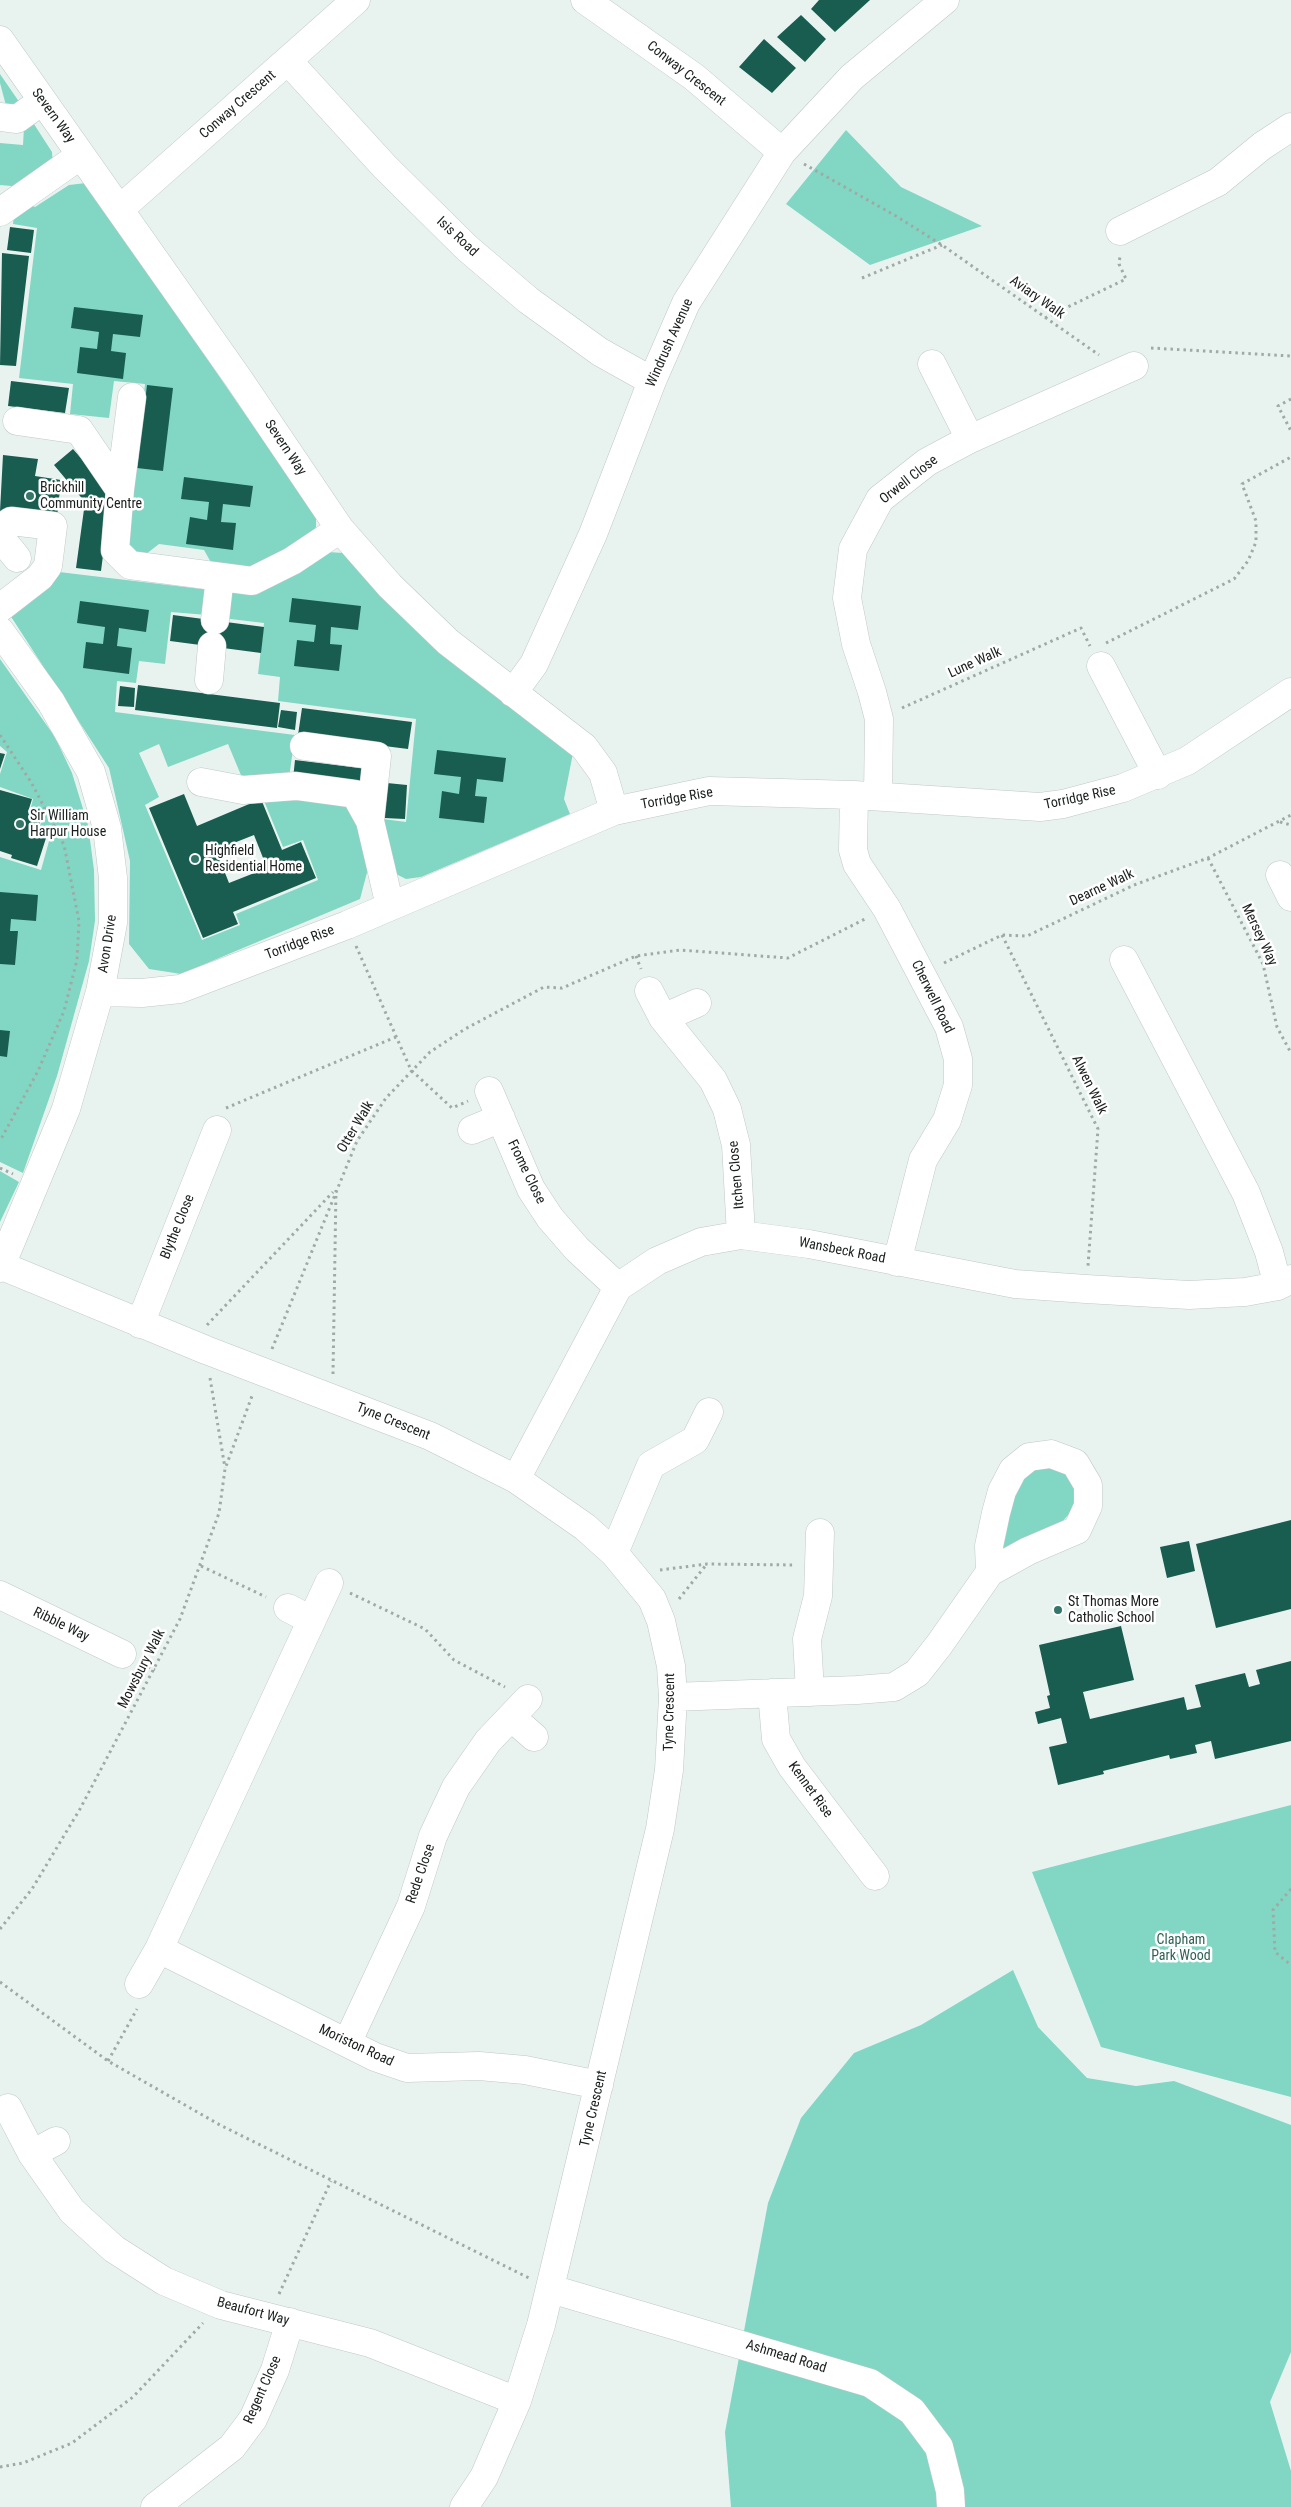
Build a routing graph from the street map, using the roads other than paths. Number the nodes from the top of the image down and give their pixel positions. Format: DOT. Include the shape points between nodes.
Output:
graph roads {
  1 [pos="356,0"];
  2 [pos="585,0"];
  3 [pos="945,0"];
  4 [pos="0,40"];
  5 [pos="288,61"];
  6 [pos="42,101"];
  7 [pos="0,117"];
  8 [pos="1291,127"];
  9 [pos="782,152"];
  10 [pos="81,155"];
  11 [pos="120,209"];
  12 [pos="0,212"];
  13 [pos="1120,231"];
  14 [pos="932,364"];
  15 [pos="1124,370"];
  16 [pos="652,381"];
  17 [pos="132,396"];
  18 [pos="17,422"];
  19 [pos="970,439"];
  20 [pos="120,490"];
  21 [pos="0,529"];
  22 [pos="340,529"];
  23 [pos="0,537"];
  24 [pos="17,558"];
  25 [pos="220,576"];
  26 [pos="0,608"];
  27 [pos="0,631"];
  28 [pos="1101,656"];
  29 [pos="209,680"];
  30 [pos="1291,692"];
  31 [pos="513,693"];
  32 [pos="304,746"];
  33 [pos="1158,775"];
  34 [pos="201,782"];
  35 [pos="866,795"];
  36 [pos="614,811"];
  37 [pos="370,821"];
  38 [pos="390,906"];
  39 [pos="1124,960"];
  40 [pos="650,991"];
  41 [pos="100,992"];
  42 [pos="697,1003"];
  43 [pos="663,1018"];
  44 [pos="489,1091"];
  45 [pos="501,1118"];
  46 [pos="217,1130"];
  47 [pos="472,1130"];
  48 [pos="741,1234"];
  49 [pos="897,1262"];
  50 [pos="1,1267"];
  51 [pos="1285,1283"];
  52 [pos="618,1287"];
  53 [pos="140,1324"];
  54 [pos="708,1412"];
  55 [pos="516,1479"];
  56 [pos="820,1533"];
  57 [pos="614,1553"];
  58 [pos="990,1572"];
  59 [pos="329,1583"];
  60 [pos="0,1595"];
  61 [pos="122,1654"];
  62 [pos="810,1692"];
  63 [pos="772,1694"];
  64 [pos="673,1697"];
  65 [pos="534,1737"];
  66 [pos="875,1876"];
  67 [pos="159,1949"];
  68 [pos="140,1984"];
  69 [pos="347,2043"];
  70 [pos="599,2085"];
  71 [pos="8,2108"];
  72 [pos="56,2141"];
  73 [pos="32,2154"];
  74 [pos="551,2289"];
  75 [pos="279,2319"];
  76 [pos="517,2401"];
  77 [pos="155,2507"];
  78 [pos="464,2507"];
  79 [pos="951,2507"];
  1 -- 5 [label="street, Conway Crescent"];
  2 -- 9 [label="street, Conway Crescent" via="694,76"];
  3 -- 9 [label="street, Windrush Avenue" via="852,78"];
  4 -- 6 [label="street, Severn Way"];
  5 -- 11 [label="street, Conway Crescent"];
  5 -- 16 [label="street, Isis Road" via="385,167 467,248 528,300 600,352"];
  6 -- 7 [label="street" via="17,119"];
  6 -- 10 [label="street, Severn Way"];
  8 -- 13 [label="street" via="1218,182"];
  9 -- 16 [label="street, Windrush Avenue" via="686,303"];
  10 -- 11 [label="street, Severn Way"];
  10 -- 12 [label="street"];
  11 -- 22 [label="street, Severn Way"];
  14 -- 19 [label="street"];
  15 -- 19 [label="street, Orwell Close"];
  16 -- 31 [label="street, Windrush Avenue" via="593,534 534,664"];
  17 -- 20 [label="street"];
  18 -- 20 [label="street" via="80,430"];
  19 -- 35 [label="street, Orwell Close" via="927,462 880,499 853,549 847,598 856,644 879,718"];
  20 -- 25 [label="street" via="115,550 130,565"];
  21 -- 26 [label="street" via="11,521 53,526 48,566 40,578"];
  22 -- 25 [label="street" via="292,561 252,581"];
  22 -- 31 [label="street, Severn Way" via="390,586 448,642"];
  23 -- 24 [label="street"];
  25 -- 29 [label="street"];
  27 -- 41 [label="street, Avon Drive" via="51,702 91,772 107,828 113,878 113,923"];
  28 -- 33 [label="street"];
  30 -- 33 [label="street, Torridge Rise" via="1187,761"];
  31 -- 36 [label="street, Severn Way" via="584,747 603,773"];
  32 -- 37 [label="street" via="377,756"];
  33 -- 35 [label="street, Torridge Rise" via="1123,788 1040,807"];
  34 -- 37 [label="street" via="243,790 296,786 355,794"];
  35 -- 36 [label="street, Torridge Rise" via="709,791"];
  35 -- 49 [label="street, Cherwell Road" via="853,850 949,1027 958,1059 958,1085 947,1120 923,1160"];
  36 -- 38 [label="street, Torridge Rise"];
  37 -- 38 [label="street"];
  38 -- 41 [label="street, Torridge Rise" via="180,989 142,993"];
  39 -- 51 [label="street" via="1246,1193"];
  40 -- 43 [label="street, Itchen Close"];
  41 -- 50 [label="street, Avon Drive" via="66,1109"];
  42 -- 43 [label="street"];
  43 -- 48 [label="street, Itchen Close" via="713,1080 727,1109 736,1145"];
  44 -- 45 [label="street, Frome Close"];
  45 -- 47 [label="street"];
  45 -- 52 [label="street, Frome Close" via="532,1189 550,1218 577,1249"];
  46 -- 53 [label="street, Blythe Close"];
  48 -- 49 [label="street, Wansbeck Road"];
  48 -- 52 [label="street, Wansbeck Road" via="701,1242 657,1261"];
  49 -- 51 [label="street, Wansbeck Road" via="1015,1284 1189,1295 1244,1292"];
  50 -- 53 [label="street, Tyne Crescent"];
  52 -- 55 [label="street, Wansbeck Road"];
  53 -- 55 [label="street, Tyne Crescent" via="430,1436"];
  54 -- 57 [label="street" via="695,1440 651,1465"];
  55 -- 57 [label="street, Tyne Crescent" via="585,1527"];
  56 -- 62 [label="street" via="818,1596 806,1638"];
  57 -- 64 [label="street, Tyne Crescent" via="652,1599 661,1621 671,1666"];
  58 -- 62 [label="street" via="917,1673 894,1687"];
  59 -- 67 [label="street" via="300,1614"];
  60 -- 61 [label="street, Ribble Way"];
  62 -- 63 [label="street"];
  63 -- 64 [label="street"];
  63 -- 66 [label="street, Kennet Rise" via="776,1739 792,1767"];
  64 -- 70 [label="street, Tyne Crescent" via="669,1770 660,1830"];
  65 -- 69 [label="street, Rede Close" via="519,1708 488,1741 456,1787 434,1836 411,1906"];
  67 -- 68 [label="street"];
  67 -- 69 [label="street, Moriston Road"];
  69 -- 70 [label="street, Moriston Road" via="407,2068 479,2066"];
  70 -- 74 [label="street, Tyne Crescent"];
  71 -- 73 [label="street, Beaufort Way"];
  72 -- 73 [label="street"];
  73 -- 75 [label="street, Beaufort Way" via="72,2211 114,2249 164,2281 221,2305"];
  74 -- 76 [label="street, Tyne Crescent"];
  74 -- 79 [label="street, Ashmead Road" via="870,2383 912,2411 939,2447"];
  75 -- 76 [label="street, Beaufort Way" via="370,2343"];
  75 -- 77 [label="street, Regent Close" via="275,2370 253,2419 232,2447"];
  76 -- 78 [label="street, Tyne Crescent" via="484,2477"];
}
